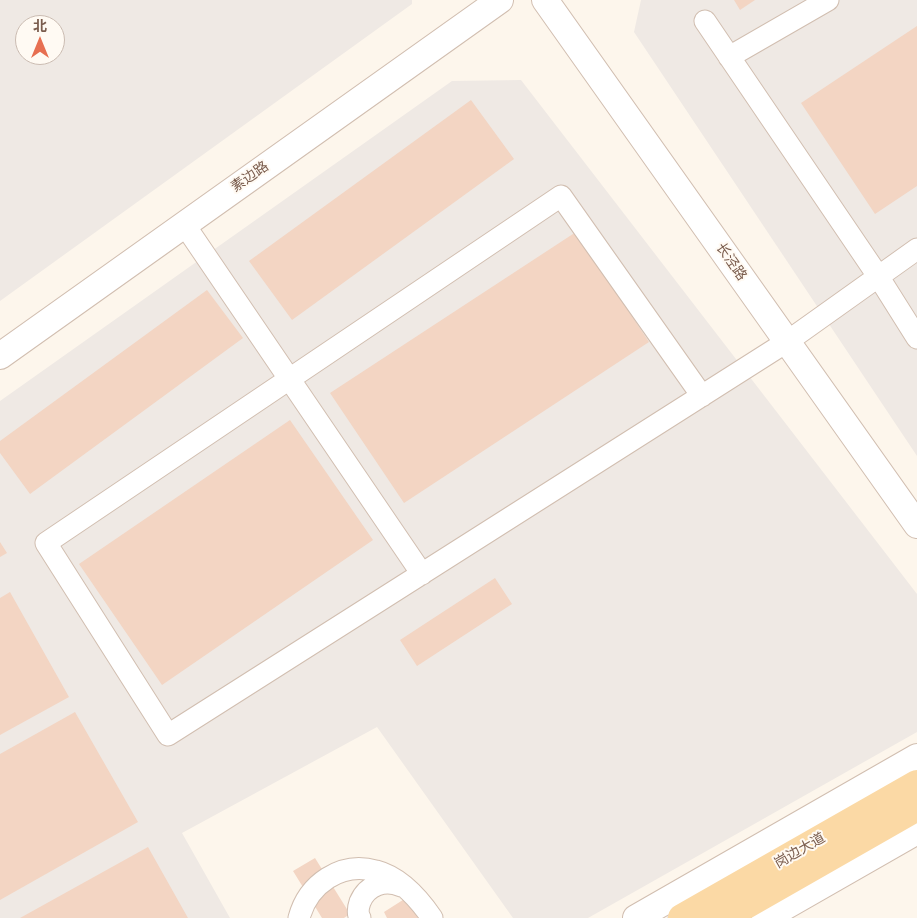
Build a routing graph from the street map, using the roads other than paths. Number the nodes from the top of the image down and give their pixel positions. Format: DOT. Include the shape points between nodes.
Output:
graph roads {
  1 [pos="500,0"];
  2 [pos="545,0"];
  3 [pos="828,0"];
  4 [pos="705,21"];
  5 [pos="729,57"];
  6 [pos="184,224"];
  7 [pos="917,249"];
  8 [pos="878,276"];
  9 [pos="917,338"];
  10 [pos="788,341"];
  11 [pos="0,356"];
  12 [pos="289,379"];
  13 [pos="702,396"];
  14 [pos="917,525"];
  15 [pos="422,574"];
  16 [pos="917,757"];
  17 [pos="917,784"];
  18 [pos="917,807"];
  19 [pos="917,832"];
  20 [pos="406,888"];
  21 [pos="299,918"];
  22 [pos="360,918"];
  23 [pos="432,918"];
  24 [pos="636,918"];
  25 [pos="682,918"];
  26 [pos="722,918"];
  27 [pos="765,918"];
  1 -- 6 [label="street, 素边路"];
  2 -- 10 [label="street, 长泾路"];
  3 -- 5 [label="street"];
  4 -- 5 [label="street"];
  5 -- 8 [label="street"];
  6 -- 11 [label="street, 素边路"];
  6 -- 12 [label="street"];
  7 -- 8 [label="street"];
  8 -- 9 [label="street"];
  8 -- 10 [label="street"];
  10 -- 13 [label="street"];
  10 -- 14 [label="street, 长泾路"];
  12 -- 13 [label="street" via="561,196"];
  12 -- 15 [label="street"];
  12 -- 15 [label="street" via="46,543 168,735"];
  13 -- 15 [label="street"];
  16 -- 24 [label="street"];
  17 -- 25 [label="main road, 岗边大道"];
  18 -- 26 [label="main road, 岗边大道"];
  19 -- 27 [label="street"];
  20 -- 21 [label="street" via="378,871 342,871 313,890"];
  20 -- 22 [label="street" via="390,883 374,886 362,898"];
  20 -- 23 [label="street"];
}
